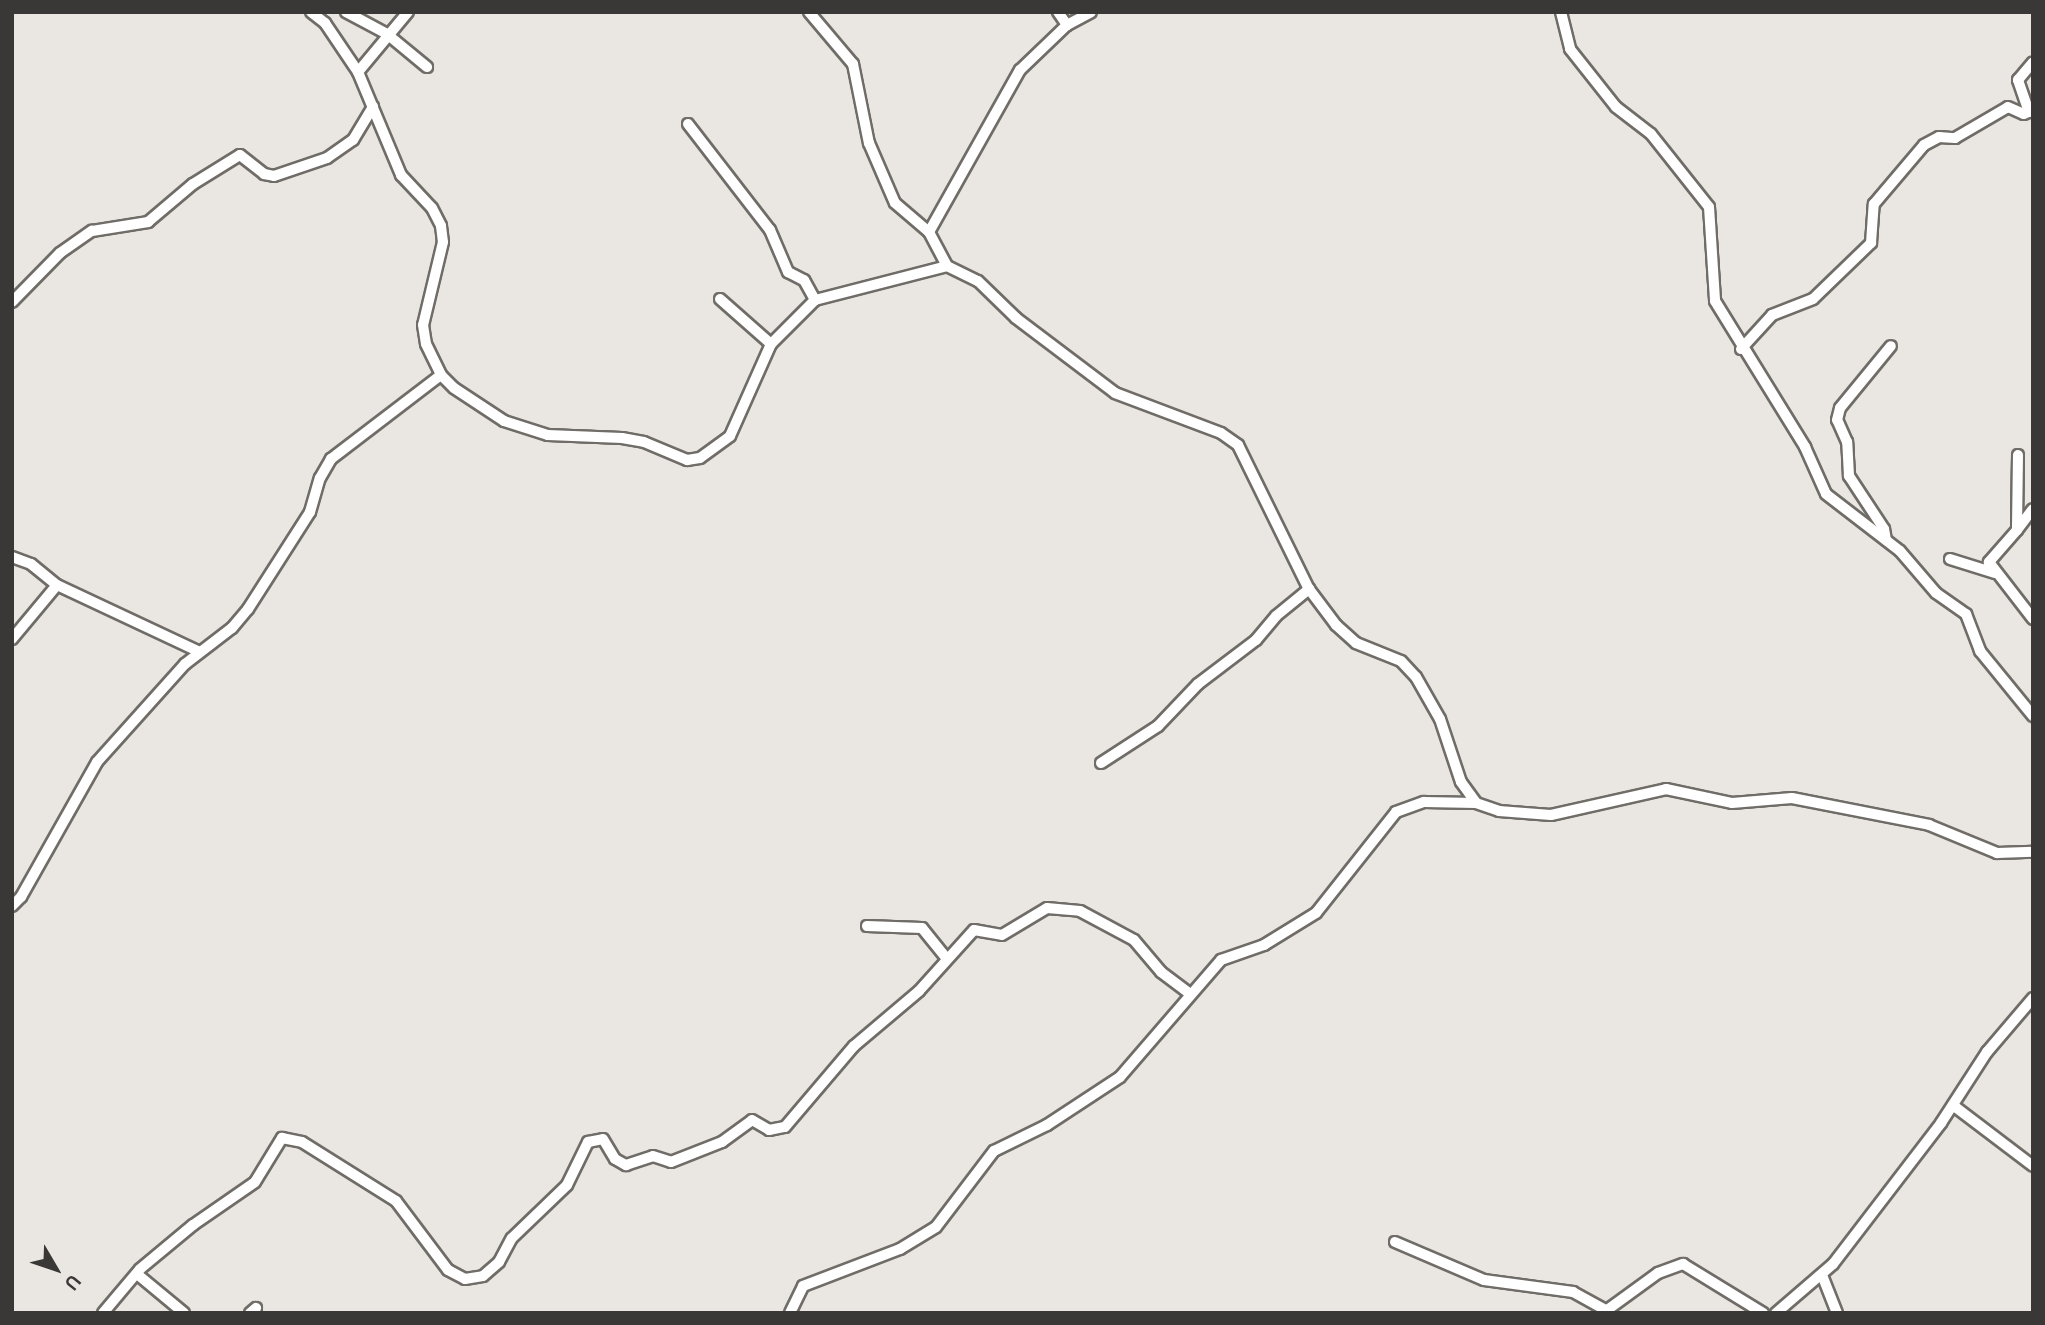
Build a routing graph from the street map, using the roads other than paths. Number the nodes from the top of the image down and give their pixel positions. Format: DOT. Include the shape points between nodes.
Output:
graph roads {
  1 [pos="311,12"];
  2 [pos="346,12"];
  3 [pos="408,12"];
  4 [pos="809,12"];
  5 [pos="1058,12"];
  6 [pos="1091,12"];
  7 [pos="1561,12"];
  8 [pos="1067,24"];
  9 [pos="387,34"];
  10 [pos="2033,62"];
  11 [pos="427,67"];
  12 [pos="358,72"];
  13 [pos="373,107"];
  14 [pos="2031,111"];
  15 [pos="688,124"];
  16 [pos="929,232"];
  17 [pos="947,266"];
  18 [pos="720,299"];
  19 [pos="815,300"];
  20 [pos="12,302"];
  21 [pos="771,344"];
  22 [pos="1891,346"];
  23 [pos="1741,349"];
  24 [pos="442,375"];
  25 [pos="2018,455"];
  26 [pos="2033,509"];
  27 [pos="2017,530"];
  28 [pos="1886,540"];
  29 [pos="12,557"];
  30 [pos="1951,559"];
  31 [pos="1994,573"];
  32 [pos="57,585"];
  33 [pos="1310,589"];
  34 [pos="2033,619"];
  35 [pos="12,639"];
  36 [pos="198,651"];
  37 [pos="2033,716"];
  38 [pos="1101,763"];
  39 [pos="1476,803"];
  40 [pos="2033,852"];
  41 [pos="12,906"];
  42 [pos="867,926"];
  43 [pos="947,959"];
  44 [pos="1189,993"];
  45 [pos="2033,998"];
  46 [pos="1954,1106"];
  47 [pos="2033,1166"];
  48 [pos="1395,1242"];
  49 [pos="137,1274"];
  50 [pos="1822,1275"];
  51 [pos="1791,1302"];
  52 [pos="1604,1311"];
  53 [pos="103,1313"];
  54 [pos="184,1313"];
  55 [pos="790,1313"];
  56 [pos="1763,1313"];
  57 [pos="1776,1313"];
  58 [pos="1797,1313"];
  59 [pos="1837,1313"];
  1 -- 12 [label="street" via="325,23"];
  2 -- 9 [label="street"];
  3 -- 9 [label="street"];
  4 -- 16 [label="street" via="853,64 869,143 895,203"];
  5 -- 8 [label="street"];
  6 -- 8 [label="street"];
  7 -- 23 [label="street" via="1570,49 1616,107 1651,134 1709,207 1714,233 1712,290"];
  8 -- 16 [label="street" via="1020,70"];
  9 -- 11 [label="street"];
  9 -- 12 [label="street"];
  10 -- 14 [label="street" via="2018,80"];
  12 -- 13 [label="street"];
  13 -- 20 [label="street" via="353,140 327,158 274,176 264,174 240,155 193,184 148,222 92,231 60,253"];
  13 -- 24 [label="street" via="401,174 442,226 443,242 424,325 426,344"];
  14 -- 23 [label="street" via="2008,107 1955,138 1939,137 1923,146 1874,204 1871,243 1813,299 1772,315"];
  15 -- 19 [label="street" via="770,230 788,272 804,280"];
  16 -- 17 [label="street"];
  17 -- 19 [label="street"];
  17 -- 33 [label="street" via="978,281 1016,318 1115,393 1221,433 1238,445"];
  18 -- 21 [label="street"];
  19 -- 21 [label="street"];
  21 -- 24 [label="street" via="739,423 720,446 694,460 644,442 569,439 517,426 467,399"];
  22 -- 28 [label="street" via="1840,408 1837,420 1847,442 1849,476 1884,529"];
  23 -- 28 [label="street" via="1805,447 1826,494"];
  24 -- 36 [label="street" via="331,459 310,512 282,560 236,625"];
  25 -- 27 [label="street"];
  26 -- 27 [label="street"];
  27 -- 31 [label="street" via="1989,559"];
  28 -- 37 [label="street" via="1936,593 1966,614 1977,646"];
  29 -- 32 [label="street"];
  30 -- 31 [label="street"];
  31 -- 34 [label="street" via="2022,600"];
  32 -- 35 [label="street"];
  32 -- 36 [label="street"];
  33 -- 38 [label="street" via="1276,616 1256,640 1198,684 1158,726"];
  33 -- 39 [label="street" via="1348,637 1401,661 1416,677 1440,719 1461,782"];
  36 -- 41 [label="street" via="97,762 44,850 22,897"];
  39 -- 40 [label="street" via="1499,811 1551,815 1666,789 1732,803 1792,798 1929,825 1997,853"];
  39 -- 44 [label="street" via="1424,802 1396,811 1316,913 1264,945 1221,960"];
  42 -- 43 [label="street" via="922,928"];
  43 -- 44 [label="street" via="976,929 1003,935 1047,908 1074,910 1134,940 1161,972"];
  43 -- 49 [label="street" via="905,1004 854,1046 785,1127 769,1130 752,1120 722,1142 671,1162 653,1156 626,1165 615,1159 603,1139 589,1142 567,1185 512,1238 499,1262 483,1276 465,1279 448,1270 396,1200 302,1142 282,1138 255,1182 193,1225"];
  44 -- 55 [label="street" via="1163,1031 1120,1077 1047,1125 994,1152 936,1227 900,1249 803,1286"];
  45 -- 46 [label="street" via="1987,1052"];
  46 -- 47 [label="street"];
  46 -- 50 [label="street"];
  48 -- 52 [label="street" via="1483,1280 1573,1292"];
  49 -- 53 [label="street"];
  49 -- 54 [label="street"];
  50 -- 51 [label="street"];
  50 -- 59 [label="street"];
  51 -- 57 [label="street"];
  51 -- 58 [label="street"];
  52 -- 56 [label="street" via="1658,1273 1683,1264"];
}
